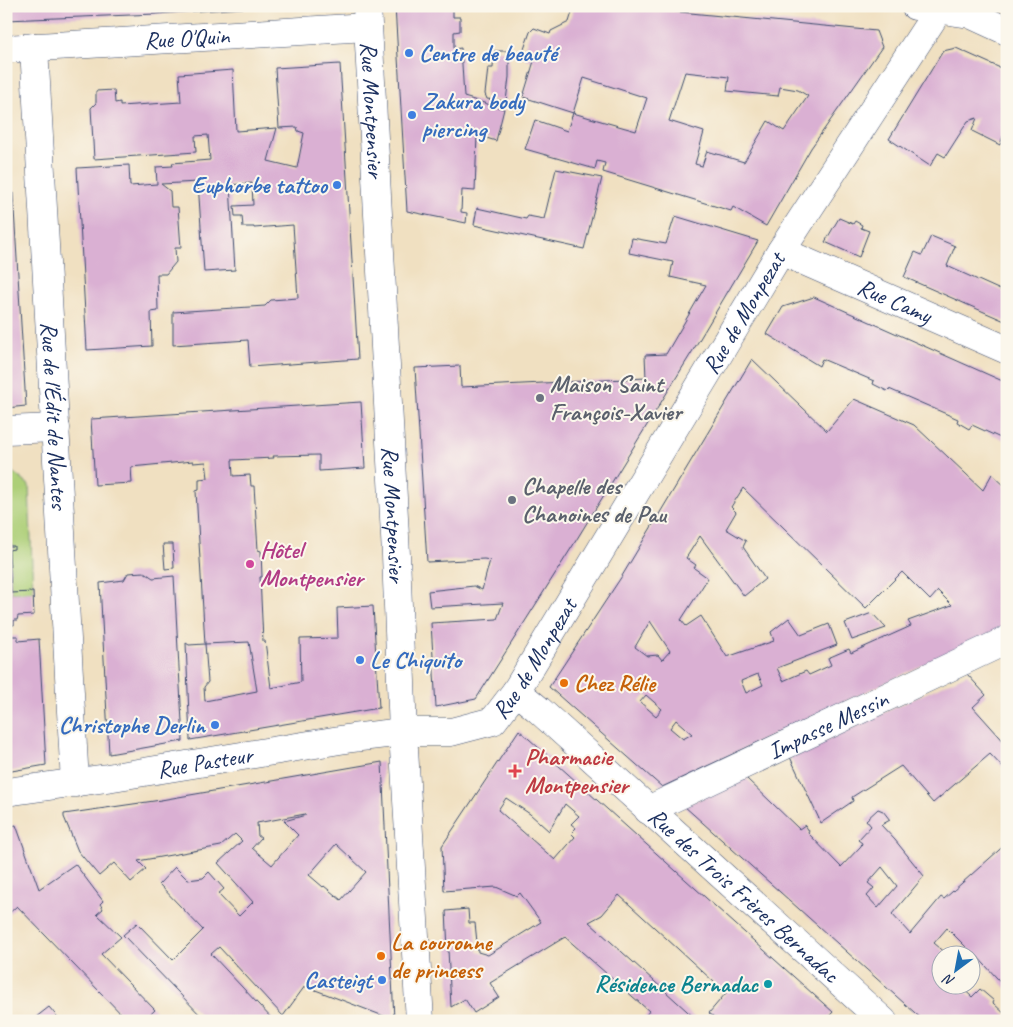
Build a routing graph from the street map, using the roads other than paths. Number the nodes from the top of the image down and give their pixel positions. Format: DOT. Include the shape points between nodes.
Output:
graph roads {
  1 [pos="927,8"];
  2 [pos="978,10"];
  3 [pos="367,17"];
  4 [pos="1007,31"];
  5 [pos="34,47"];
  6 [pos="6,49"];
  7 [pos="781,251"];
  8 [pos="1007,350"];
  9 [pos="56,428"];
  10 [pos="6,430"];
  11 [pos="1007,640"];
  12 [pos="516,691"];
  13 [pos="402,732"];
  14 [pos="75,783"];
  15 [pos="6,792"];
  16 [pos="648,810"];
  17 [pos="420,1021"];
  18 [pos="883,1021"];
  1 -- 2 [label="street"];
  1 -- 7 [label="street, Rue de Monpezat"];
  2 -- 4 [label="street"];
  3 -- 5 [label="street, Rue O'Quin"];
  3 -- 13 [label="street, Rue Montpensier" via="396,555"];
  5 -- 6 [label="street, Rue O'Quin"];
  5 -- 9 [label="street, Rue de l'Édit de Nantes"];
  7 -- 8 [label="street, Rue Camy"];
  7 -- 12 [label="street, Rue de Monpezat"];
  9 -- 10 [label="street"];
  9 -- 14 [label="street, Rue de l'Édit de Nantes"];
  11 -- 16 [label="street, Impasse Messin"];
  12 -- 13 [label="street, Rue de Monpezat" via="492,721 451,732"];
  12 -- 16 [label="street, Rue des Trois Frères Bernadac"];
  13 -- 14 [label="street, Rue Pasteur"];
  13 -- 17 [label="street, Rue Montpensier"];
  14 -- 15 [label="street, Rue Pasteur"];
  16 -- 18 [label="street, Rue des Trois Frères Bernadac"];
}
